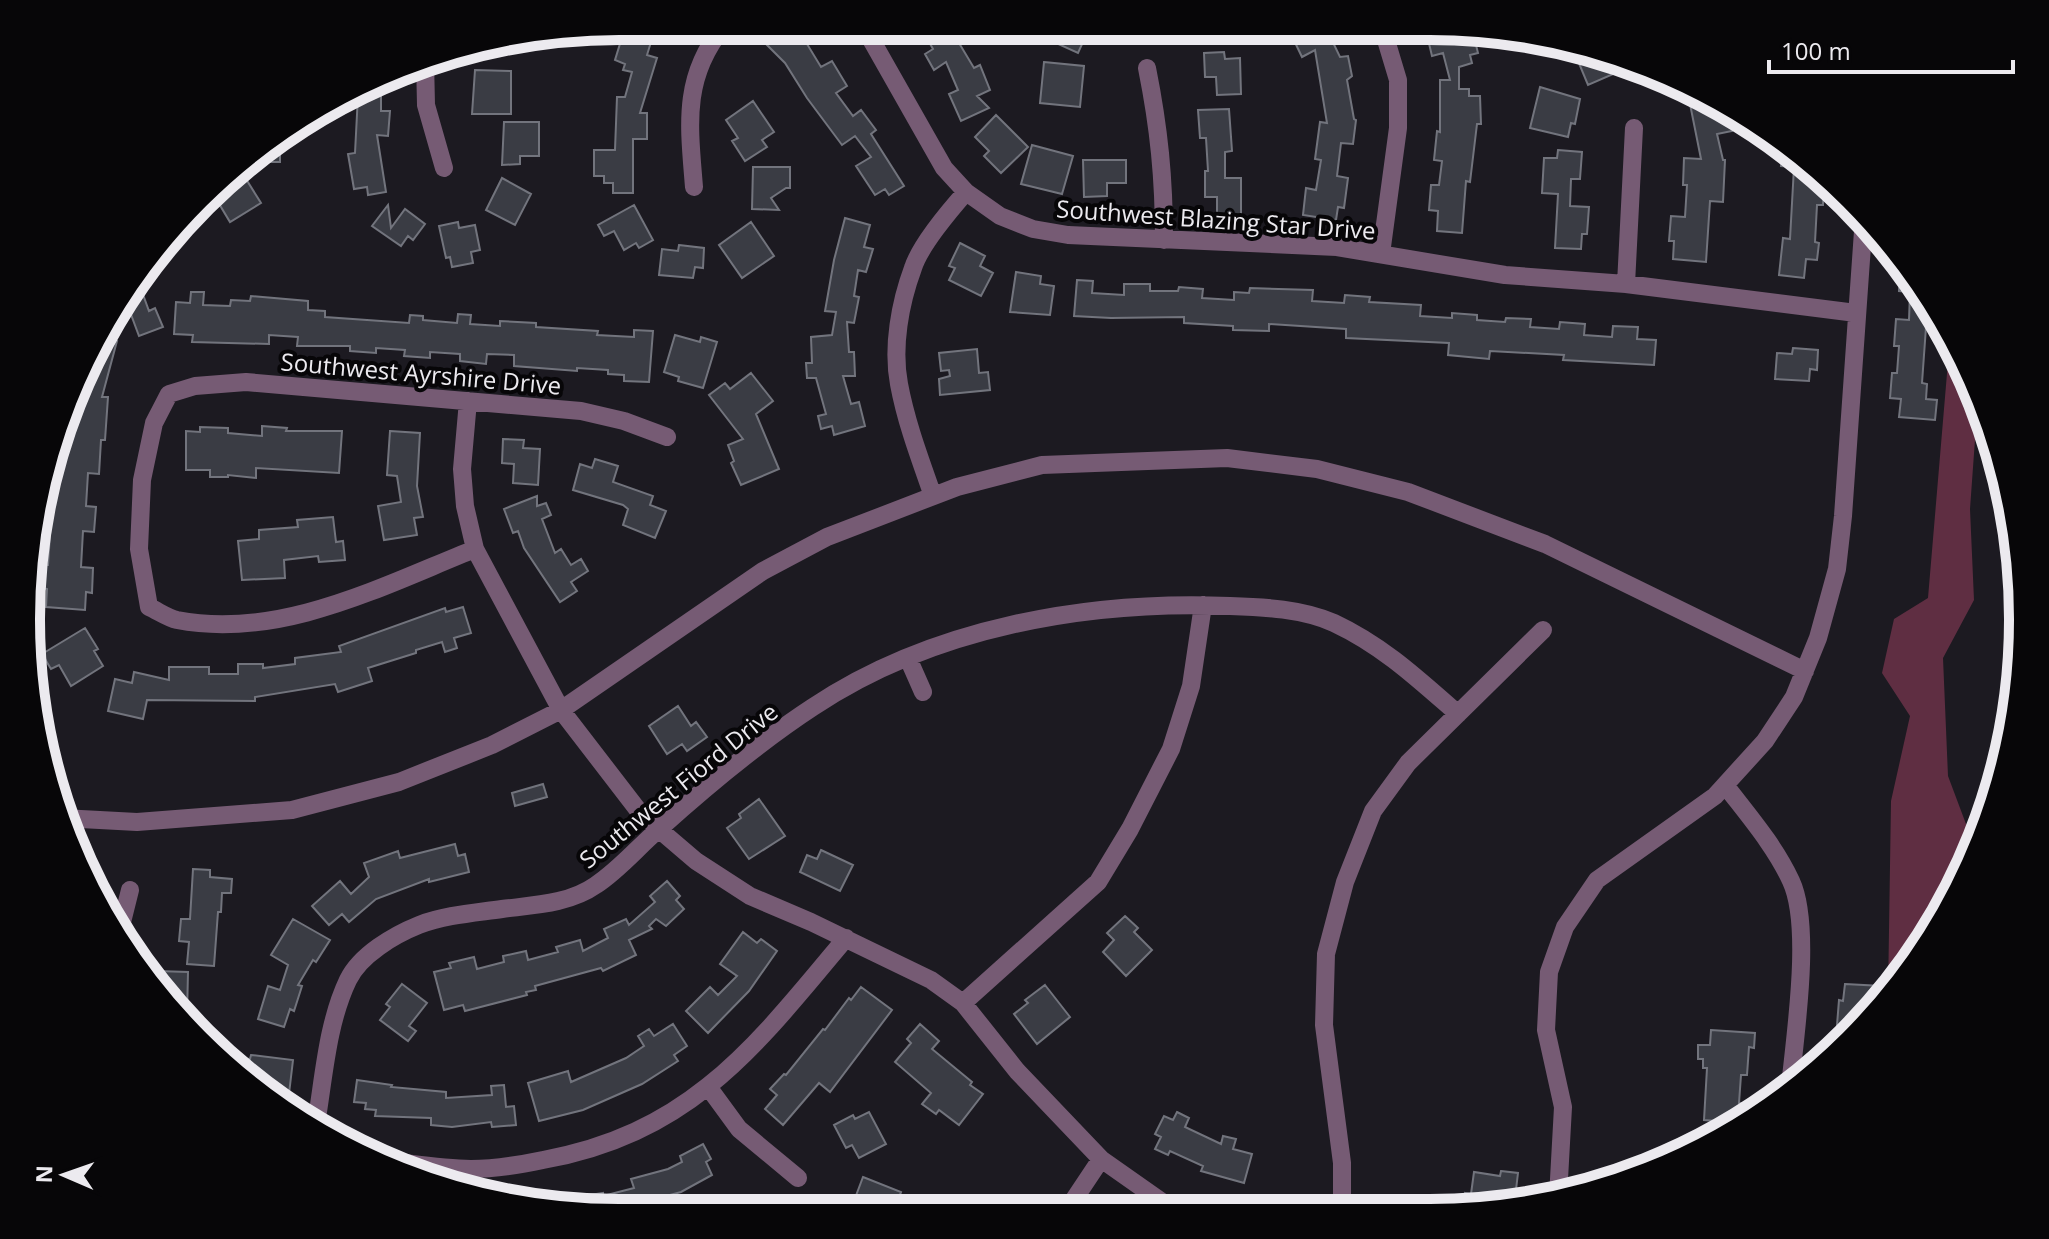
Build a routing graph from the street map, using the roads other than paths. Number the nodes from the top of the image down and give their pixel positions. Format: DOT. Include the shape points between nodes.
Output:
graph roads {
  1 [pos="714,40"];
  2 [pos="874,40"];
  3 [pos="1386,40"];
  4 [pos="1147,68"];
  5 [pos="425,74"];
  6 [pos="1634,128"];
  7 [pos="444,168"];
  8 [pos="694,187"];
  9 [pos="966,192"];
  10 [pos="1863,234"];
  11 [pos="1164,240"];
  12 [pos="1381,254"];
  13 [pos="1626,284"];
  14 [pos="1856,313"];
  15 [pos="468,401"];
  16 [pos="667,437"];
  17 [pos="933,496"];
  18 [pos="475,549"];
  19 [pos="1203,605"];
  20 [pos="1543,630"];
  21 [pos="908,658"];
  22 [pos="1805,671"];
  23 [pos="923,692"];
  24 [pos="561,710"];
  25 [pos="1458,714"];
  26 [pos="1725,785"];
  27 [pos="76,819"];
  28 [pos="658,829"];
  29 [pos="130,890"];
  30 [pos="123,917"];
  31 [pos="846,938"];
  32 [pos="963,1003"];
  33 [pos="1791,1072"];
  34 [pos="709,1088"];
  35 [pos="318,1113"];
  36 [pos="1101,1159"];
  37 [pos="423,1164"];
  38 [pos="798,1178"];
  39 [pos="1559,1184"];
  40 [pos="1074,1199"];
  41 [pos="1158,1199"];
  42 [pos="1342,1199"];
  1 -- 8 [label="street" via="700,60 690,97"];
  2 -- 9 [label="street, Southwest Blazing Star Drive" via="944,168"];
  3 -- 12 [label="street" via="1398,80 1398,128"];
  4 -- 11 [label="street" via="1164,178"];
  5 -- 7 [label="street" via="426,105"];
  6 -- 13 [label="street"];
  9 -- 11 [label="street, Southwest Blazing Star Drive" via="1000,216 1033,229"];
  9 -- 17 [label="street" via="913,265 897,329 898,380"];
  10 -- 14 [label="street"];
  11 -- 12 [label="street, Southwest Blazing Star Drive" via="1337,247"];
  12 -- 13 [label="street, Southwest Blazing Star Drive" via="1505,275"];
  13 -- 14 [label="street, Southwest Blazing Star Drive"];
  14 -- 22 [label="street" via="1837,569"];
  15 -- 16 [label="street, Southwest Ayrshire Drive" via="581,411"];
  15 -- 18 [label="street" via="462,469"];
  15 -- 18 [label="street, Southwest Ayrshire Drive" via="246,382 169,394 154,423 142,480 139,549 149,607 175,619 203,622 301,615"];
  17 -- 22 [label="street" via="1042,465 1227,458 1317,469 1408,492 1545,544"];
  17 -- 24 [label="street" via="827,537 763,571"];
  18 -- 24 [label="street"];
  19 -- 21 [label="street, Southwest Fiord Drive" via="1061,615 969,636"];
  19 -- 25 [label="street, Southwest Fiord Drive" via="1272,608 1331,622 1392,656"];
  19 -- 32 [label="street" via="1191,686 1171,749 1130,829 1098,882"];
  20 -- 25 [label="street"];
  21 -- 23 [label="street"];
  21 -- 28 [label="street, Southwest Fiord Drive" via="874,670 814,706 737,761"];
  22 -- 26 [label="street" via="1765,741"];
  24 -- 27 [label="street" via="399,782 292,810 137,822"];
  24 -- 28 [label="street"];
  25 -- 42 [label="street" via="1408,763 1373,811 1345,882 1326,954 1324,1025"];
  26 -- 33 [label="street" via="1776,854 1792,882 1800,912"];
  26 -- 39 [label="street" via="1597,880 1565,927 1549,972 1546,1030 1563,1107"];
  28 -- 31 [label="street" via="750,896"];
  28 -- 35 [label="street, Southwest Fiord Drive" via="597,885 581,893 418,925 364,959 348,978 332,1027"];
  29 -- 30 [label="street"];
  31 -- 32 [label="street" via="931,980"];
  31 -- 34 [label="street" via="747,1053"];
  32 -- 36 [label="street" via="1017,1071"];
  34 -- 37 [label="street" via="619,1141 570,1156 470,1169"];
  34 -- 38 [label="street" via="739,1129"];
  36 -- 40 [label="street"];
  36 -- 41 [label="street"];
}
